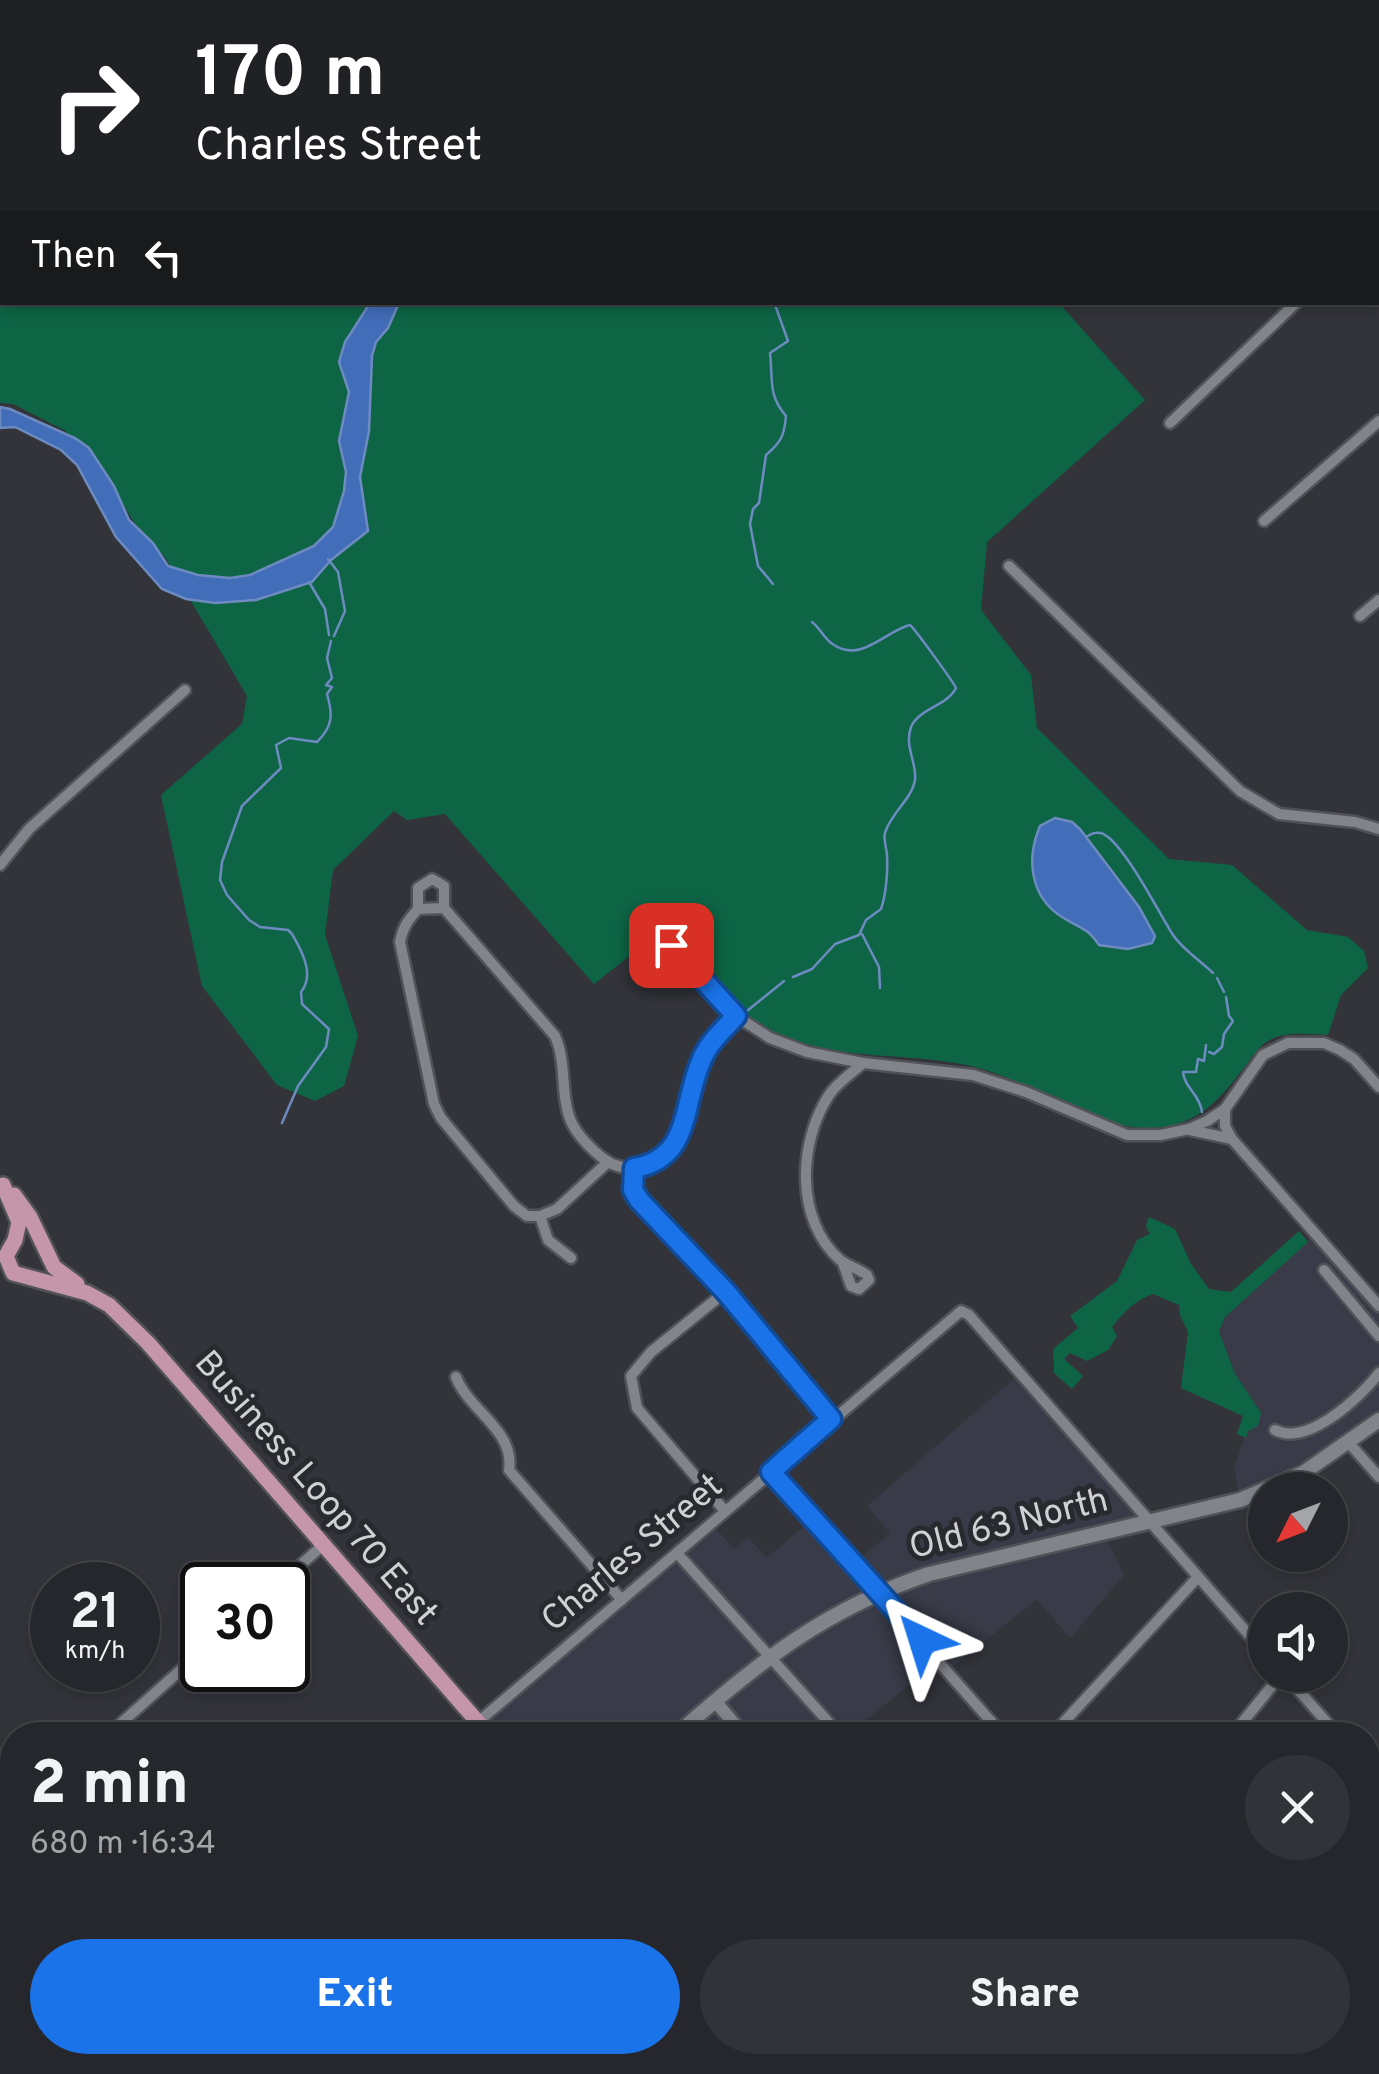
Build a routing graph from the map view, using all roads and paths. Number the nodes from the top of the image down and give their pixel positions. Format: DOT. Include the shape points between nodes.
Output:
graph roads {
  1 [pos="1294,305"];
  2 [pos="1379,421"];
  3 [pos="1170,422"];
  4 [pos="1264,521"];
  5 [pos="1009,566"];
  6 [pos="1379,600"];
  7 [pos="1360,616"];
  8 [pos="185,690"];
  9 [pos="1379,830"];
  10 [pos="0,866"];
  11 [pos="444,908"];
  12 [pos="418,909"];
  13 [pos="671,945"];
  14 [pos="736,1016"];
  15 [pos="863,1063"];
  16 [pos="1379,1087"];
  17 [pos="1225,1109"];
  18 [pos="1188,1130"];
  19 [pos="1232,1139"];
  20 [pos="608,1162"];
  21 [pos="634,1168"];
  22 [pos="1,1184"];
  23 [pos="540,1216"];
  24 [pos="15,1240"];
  25 [pos="41,1242"];
  26 [pos="571,1258"];
  27 [pos="48,1259"];
  28 [pos="842,1263"];
  29 [pos="1324,1270"];
  30 [pos="30,1278"];
  31 [pos="726,1292"];
  32 [pos="88,1293"];
  33 [pos="1379,1306"];
  34 [pos="1379,1336"];
  35 [pos="1379,1373"];
  36 [pos="456,1377"];
  37 [pos="831,1419"];
  38 [pos="1379,1420"];
  39 [pos="1275,1430"];
  40 [pos="1350,1442"];
  41 [pos="771,1472"];
  42 [pos="1379,1477"];
  43 [pos="725,1511"];
  44 [pos="1148,1521"];
  45 [pos="323,1545"];
  46 [pos="677,1553"];
  47 [pos="304,1562"];
  48 [pos="1198,1577"];
  49 [pos="879,1592"];
  50 [pos="622,1600"];
  51 [pos="1248,1634"];
  52 [pos="770,1655"];
  53 [pos="180,1671"];
  54 [pos="1269,1692"];
  55 [pos="1299,1692"];
  56 [pos="715,1701"];
  57 [pos="991,1721"];
  58 [pos="122,1722"];
  59 [pos="477,1722"];
  60 [pos="491,1722"];
  61 [pos="691,1722"];
  62 [pos="733,1722"];
  63 [pos="829,1722"];
  64 [pos="1064,1722"];
  65 [pos="1243,1722"];
  66 [pos="1326,1722"];
  1 -- 3 [label="street"];
  2 -- 4 [label="street"];
  5 -- 9 [label="street" via="1240,791 1280,814"];
  6 -- 7 [label="street"];
  8 -- 10 [label="street" via="29,829"];
  11 -- 12 [label="street"];
  11 -- 12 [label="street" via="444,886 432,879 418,888"];
  11 -- 20 [label="street" via="556,1036 564,1054 568,1116"];
  12 -- 23 [label="street" via="400,942 434,1104 514,1206"];
  13 -- 14 [label="street"];
  14 -- 15 [label="street" via="806,1052"];
  14 -- 21 [label="street" via="701,1060 678,1140 653,1165"];
  15 -- 18 [label="street" via="973,1075 1115,1133"];
  15 -- 28 [label="street" via="830,1093 807,1151 806,1199"];
  16 -- 17 [label="street" via="1340,1050 1288,1043 1263,1056"];
  17 -- 18 [label="street"];
  17 -- 19 [label="street"];
  18 -- 19 [label="street"];
  19 -- 33 [label="street"];
  20 -- 21 [label="street"];
  20 -- 23 [label="street" via="557,1209"];
  21 -- 31 [label="street" via="639,1200"];
  22 -- 24 [label="main road" via="17,1215"];
  22 -- 25 [label="main road" via="24,1205"];
  23 -- 26 [label="street" via="553,1247"];
  24 -- 25 [label="main road"];
  24 -- 30 [label="main road" via="8,1265"];
  25 -- 27 [label="main road"];
  27 -- 30 [label="main road"];
  27 -- 32 [label="main road, Business Loop 70 East"];
  29 -- 34 [label="street"];
  30 -- 32 [label="main road, Business Loop 70 East"];
  31 -- 37 [label="street"];
  31 -- 43 [label="street" via="631,1376 637,1408"];
  32 -- 45 [label="main road, Business Loop 70 East" via="148,1343"];
  35 -- 39 [label="street" via="1319,1427"];
  36 -- 50 [label="street" via="508,1446 509,1470"];
  37 -- 41 [label="street, Charles Street"];
  37 -- 44 [label="street, Charles Street" via="961,1311"];
  38 -- 40 [label="main road, Old 63 North"];
  40 -- 42 [label="street"];
  40 -- 44 [label="main road, Old 63 North" via="1303,1473 1240,1500"];
  41 -- 43 [label="street, Charles Street"];
  41 -- 49 [label="street"];
  43 -- 46 [label="street, Charles Street"];
  44 -- 48 [label="street"];
  44 -- 49 [label="main road, Old 63 North"];
  45 -- 47 [label="street"];
  45 -- 59 [label="main road, Business Loop 70 East"];
  46 -- 50 [label="street, Charles Street"];
  46 -- 52 [label="street"];
  48 -- 51 [label="street"];
  48 -- 64 [label="street"];
  49 -- 52 [label="main road, Old 63 North"];
  49 -- 57 [label="street"];
  50 -- 60 [label="street, Charles Street"];
  52 -- 56 [label="main road, Old 63 North"];
  52 -- 63 [label="street"];
  53 -- 58 [label="street"];
  54 -- 65 [label="street"];
  55 -- 66 [label="street"];
  56 -- 61 [label="main road, Old 63 North"];
  56 -- 62 [label="street"];
}
